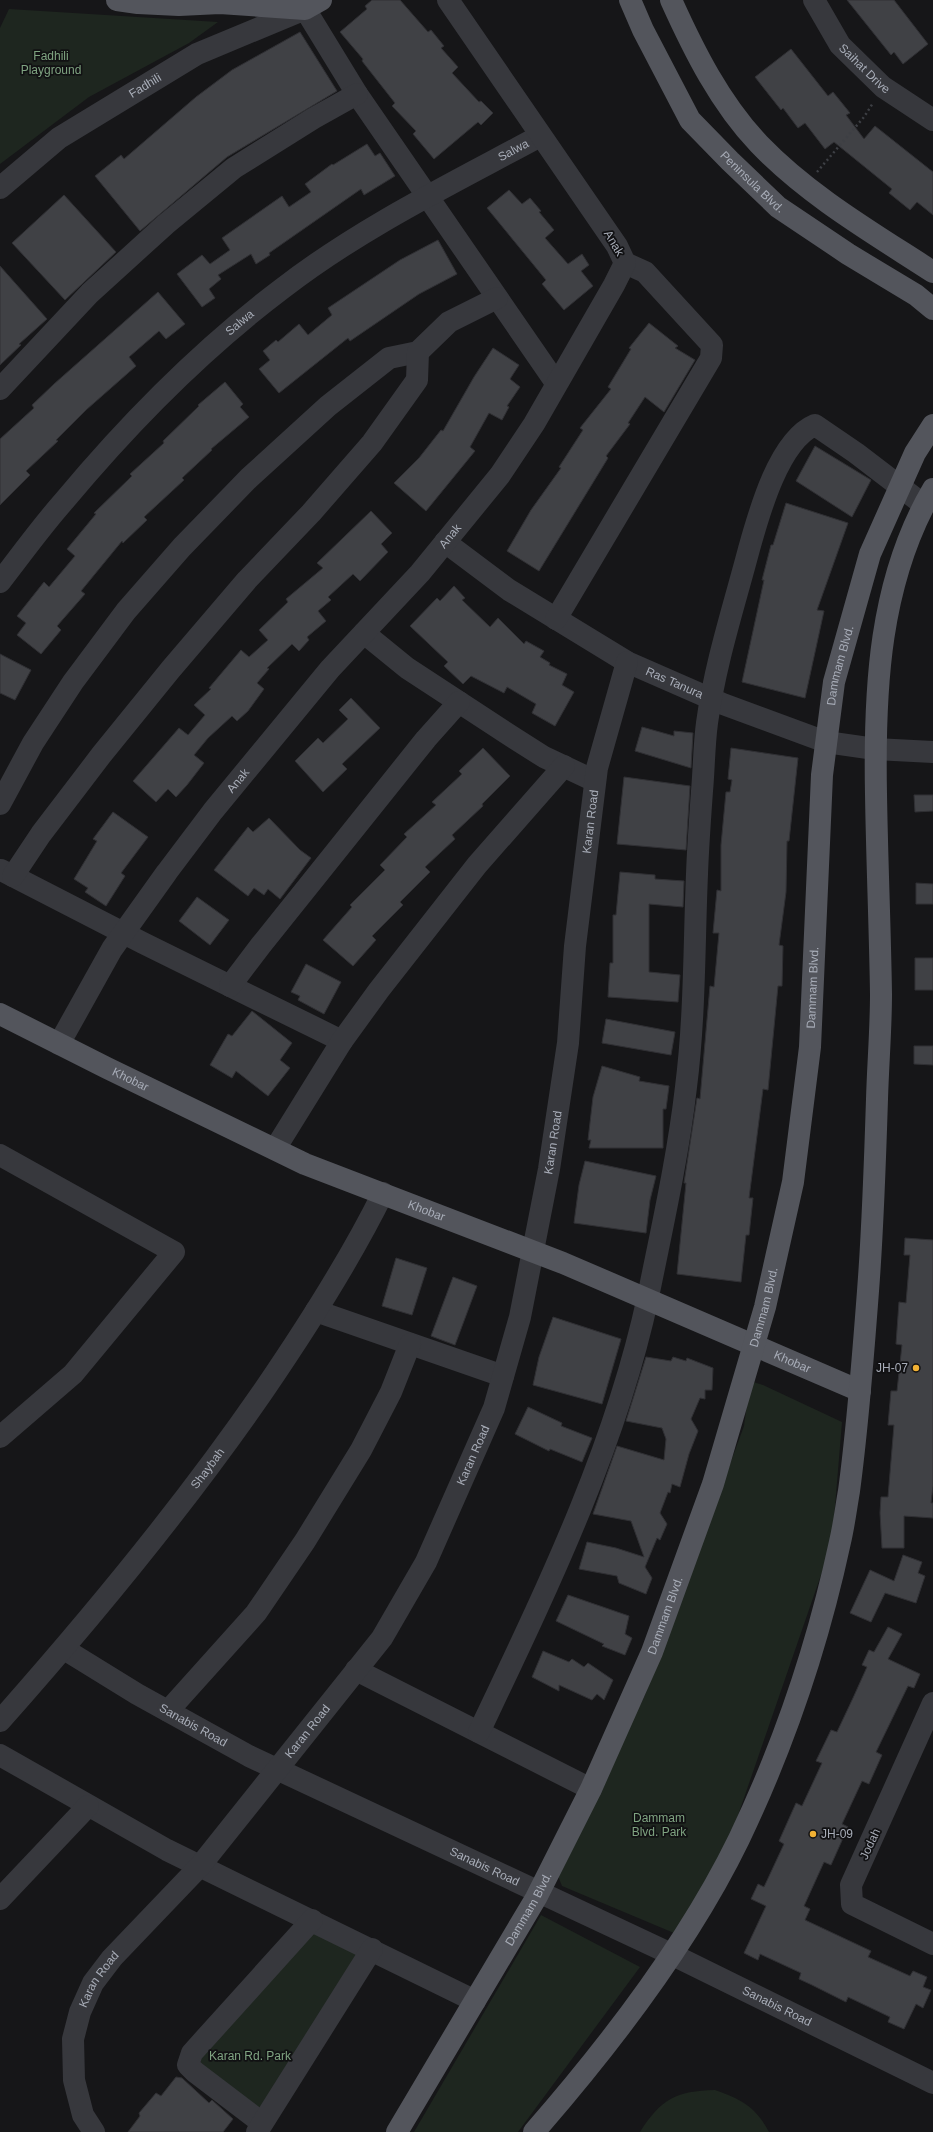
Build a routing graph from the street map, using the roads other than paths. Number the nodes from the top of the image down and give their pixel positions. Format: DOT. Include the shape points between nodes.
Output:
graph roads {
  1 [pos="117,0"];
  2 [pos="448,0"];
  3 [pos="630,0"];
  4 [pos="671,0"];
  5 [pos="814,0"];
  6 [pos="313,5"];
  7 [pos="357,94"];
  8 [pos="933,120"];
  9 [pos="540,136"];
  10 [pos="0,188"];
  11 [pos="427,197"];
  12 [pos="625,263"];
  13 [pos="933,272"];
  14 [pos="497,298"];
  15 [pos="933,309"];
  16 [pos="418,352"];
  17 [pos="556,383"];
  18 [pos="0,389"];
  19 [pos="933,424"];
  20 [pos="900,486"];
  21 [pos="928,497"];
  22 [pos="445,542"];
  23 [pos="0,582"];
  24 [pos="556,619"];
  25 [pos="364,633"];
  26 [pos="627,662"];
  27 [pos="711,699"];
  28 [pos="460,702"];
  29 [pos="826,742"];
  30 [pos="875,749"];
  31 [pos="933,752"];
  32 [pos="564,766"];
  33 [pos="595,781"];
  34 [pos="0,804"];
  35 [pos="6,873"];
  36 [pos="123,933"];
  37 [pos="230,986"];
  38 [pos="0,1014"];
  39 [pos="342,1041"];
  40 [pos="59,1044"];
  41 [pos="275,1149"];
  42 [pos="0,1155"];
  43 [pos="383,1193"];
  44 [pos="533,1251"];
  45 [pos="647,1298"];
  46 [pos="316,1312"];
  47 [pos="410,1344"];
  48 [pos="754,1344"];
  49 [pos="503,1376"];
  50 [pos="860,1391"];
  51 [pos="0,1437"];
  52 [pos="64,1649"];
  53 [pos="356,1670"];
  54 [pos="933,1703"];
  55 [pos="168,1711"];
  56 [pos="0,1721"];
  57 [pos="479,1732"];
  58 [pos="0,1755"];
  59 [pos="277,1769"];
  60 [pos="591,1789"];
  61 [pos="88,1806"];
  62 [pos="200,1866"];
  63 [pos="540,1892"];
  64 [pos="0,1899"];
  65 [pos="312,1920"];
  66 [pos="933,1944"];
  67 [pos="372,1949"];
  68 [pos="671,1954"];
  69 [pos="475,2001"];
  70 [pos="933,2083"];
  71 [pos="259,2128"];
  72 [pos="94,2132"];
  73 [pos="396,2132"];
  74 [pos="534,2132"];
  1 -- 6 [label="main road" via="179,5"];
  2 -- 9 [label="street, Anak"];
  3 -- 15 [label="main road, Peninsula Blvd." via="690,120 730,161 778,207 916,295"];
  4 -- 13 [label="main road" via="716,88 759,144 805,186"];
  5 -- 8 [label="street, Saihat Drive" via="840,45 883,87"];
  6 -- 7 [label="street"];
  6 -- 10 [label="street, Fadhili" via="197,54 58,138"];
  7 -- 11 [label="street"];
  7 -- 18 [label="street" via="234,168 166,224 90,293"];
  9 -- 11 [label="street, Salwa"];
  9 -- 12 [label="street, Anak" via="617,246"];
  11 -- 14 [label="street"];
  11 -- 23 [label="street, Salwa" via="373,227 283,287 185,371 121,435 63,501"];
  12 -- 17 [label="street, Anak"];
  12 -- 24 [label="street" via="645,272 712,345 711,358"];
  14 -- 16 [label="street" via="449,322"];
  14 -- 17 [label="street"];
  16 -- 34 [label="street" via="389,358 328,406 249,478 182,548 126,612 73,682 33,743"];
  16 -- 35 [label="street" via="416,380 372,444 247,580 166,675 41,834"];
  17 -- 22 [label="street, Anak" via="534,424 500,475"];
  19 -- 20 [label="main road, Dammam Blvd." via="914,453"];
  20 -- 21 [label="street"];
  20 -- 27 [label="street" via="815,425 804,430 773,476 756,521"];
  20 -- 29 [label="main road, Dammam Blvd." via="867,561 834,682"];
  21 -- 30 [label="main road" via="907,543 887,608 878,678"];
  22 -- 24 [label="street, Ras Tanura" via="509,590"];
  22 -- 25 [label="street, Anak"];
  24 -- 26 [label="street, Ras Tanura"];
  25 -- 28 [label="street" via="407,668"];
  25 -- 36 [label="street, Anak" via="330,669 255,759 166,872"];
  26 -- 27 [label="street, Ras Tanura"];
  26 -- 33 [label="street, Karan Road"];
  27 -- 29 [label="street, Ras Tanura"];
  27 -- 45 [label="street" via="697,871 695,980 686,1086 674,1165"];
  28 -- 32 [label="street" via="514,738"];
  28 -- 37 [label="street" via="426,739"];
  29 -- 30 [label="street, Ras Tanura"];
  29 -- 48 [label="main road, Dammam Blvd." via="822,775 808,1062 793,1182"];
  30 -- 31 [label="street, Ras Tanura"];
  30 -- 50 [label="main road" via="881,996 873,1226"];
  32 -- 33 [label="street"];
  32 -- 39 [label="street" via="437,915"];
  33 -- 44 [label="street, Karan Road" via="575,946 568,1043 549,1170"];
  35 -- 36 [label="street"];
  36 -- 37 [label="street"];
  36 -- 40 [label="street, Anak"];
  37 -- 39 [label="street"];
  38 -- 40 [label="main road, Khobar"];
  39 -- 41 [label="street"];
  40 -- 41 [label="main road, Khobar"];
  41 -- 43 [label="main road, Khobar" via="305,1164"];
  42 -- 51 [label="street" via="174,1252 73,1374"];
  43 -- 44 [label="main road, Khobar"];
  43 -- 46 [label="street, Shaybah" via="364,1232"];
  44 -- 45 [label="main road, Khobar"];
  44 -- 49 [label="street, Karan Road" via="520,1317"];
  45 -- 48 [label="main road, Khobar"];
  45 -- 57 [label="street" via="625,1381 600,1458 531,1622"];
  46 -- 47 [label="street"];
  46 -- 52 [label="street, Shaybah" via="234,1434 161,1530"];
  47 -- 49 [label="street"];
  47 -- 55 [label="street" via="391,1392 361,1450 305,1541 256,1613"];
  48 -- 50 [label="main road, Khobar"];
  48 -- 60 [label="main road, Dammam Blvd." via="713,1484 657,1637"];
  49 -- 53 [label="street, Karan Road" via="494,1408 426,1562 382,1638"];
  50 -- 68 [label="main road" via="857,1434 841,1539 804,1677 773,1760 738,1841"];
  52 -- 55 [label="street, Sanabis Road"];
  52 -- 56 [label="street, Shaybah"];
  53 -- 57 [label="street"];
  53 -- 59 [label="street, Karan Road"];
  54 -- 66 [label="street, Jodah" via="851,1885 852,1904"];
  55 -- 59 [label="street, Sanabis Road"];
  57 -- 60 [label="street"];
  58 -- 61 [label="street"];
  59 -- 62 [label="street, Karan Road"];
  59 -- 63 [label="street, Sanabis Road"];
  60 -- 63 [label="main road, Dammam Blvd."];
  61 -- 62 [label="street"];
  61 -- 64 [label="street"];
  62 -- 65 [label="street"];
  62 -- 72 [label="street, Karan Road" via="112,1958 93,1983 80,2012 73,2040 74,2080 83,2115"];
  63 -- 68 [label="street, Sanabis Road"];
  63 -- 69 [label="main road, Dammam Blvd."];
  65 -- 67 [label="street"];
  65 -- 71 [label="street" via="192,2053 188,2065"];
  67 -- 69 [label="street"];
  67 -- 71 [label="street"];
  68 -- 70 [label="street, Sanabis Road"];
  68 -- 74 [label="main road" via="579,2081"];
  69 -- 73 [label="main road, Dammam Blvd."];
}
